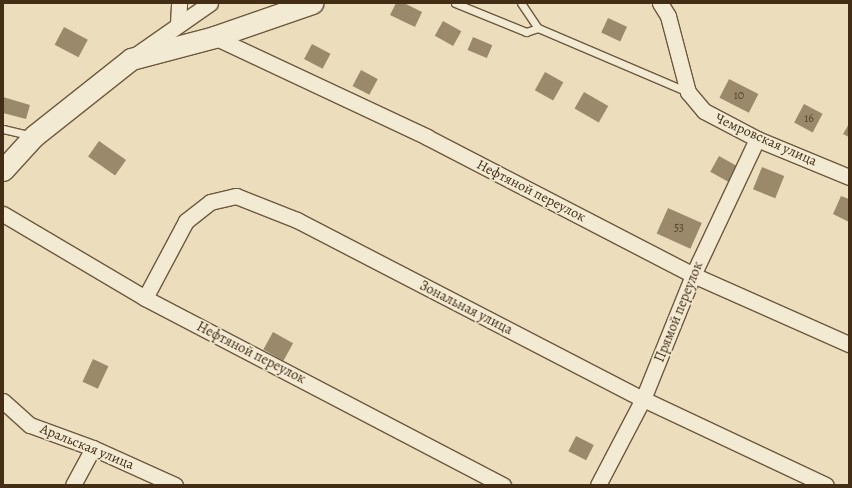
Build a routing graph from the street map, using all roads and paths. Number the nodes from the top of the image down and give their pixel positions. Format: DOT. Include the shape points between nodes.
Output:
graph roads {
  1 [pos="179,3"];
  2 [pos="210,3"];
  3 [pos="312,3"];
  4 [pos="455,3"];
  5 [pos="521,3"];
  6 [pos="660,3"];
  7 [pos="178,24"];
  8 [pos="538,28"];
  9 [pos="214,37"];
  10 [pos="131,59"];
  11 [pos="688,92"];
  12 [pos="3,128"];
  13 [pos="34,136"];
  14 [pos="757,139"];
  15 [pos="3,170"];
  16 [pos="849,177"];
  17 [pos="3,214"];
  18 [pos="693,275"];
  19 [pos="144,298"];
  20 [pos="849,344"];
  21 [pos="643,399"];
  22 [pos="3,401"];
  23 [pos="94,448"];
  24 [pos="72,485"];
  25 [pos="175,485"];
  26 [pos="503,485"];
  27 [pos="598,485"];
  28 [pos="826,485"];
  1 -- 7 [label="street"];
  2 -- 7 [label="street"];
  3 -- 9 [label="main road"];
  4 -- 8 [label="lane" via="526,32"];
  5 -- 8 [label="lane"];
  6 -- 11 [label="street, Чемровская улица" via="668,16"];
  7 -- 10 [label="street"];
  8 -- 11 [label="lane"];
  9 -- 10 [label="main road"];
  9 -- 18 [label="street, Нефтяной переулок" via="427,137"];
  10 -- 13 [label="main road"];
  11 -- 14 [label="street, Чемровская улица" via="704,112"];
  12 -- 13 [label="lane"];
  13 -- 15 [label="main road"];
  14 -- 16 [label="street, Чемровская улица"];
  14 -- 18 [label="street, Прямой переулок"];
  17 -- 19 [label="street, Нефтяной переулок"];
  18 -- 20 [label="street, Нефтяной переулок"];
  18 -- 21 [label="street, Прямой переулок"];
  19 -- 21 [label="street, Зональная улица" via="186,221 210,202 236,196 297,220"];
  19 -- 26 [label="street, Нефтяной переулок"];
  21 -- 27 [label="street, Прямой переулок"];
  21 -- 28 [label="street, Зональная улица"];
  22 -- 23 [label="street, Аральская улица" via="30,425"];
  23 -- 24 [label="street"];
  23 -- 25 [label="street, Аральская улица"];
}
